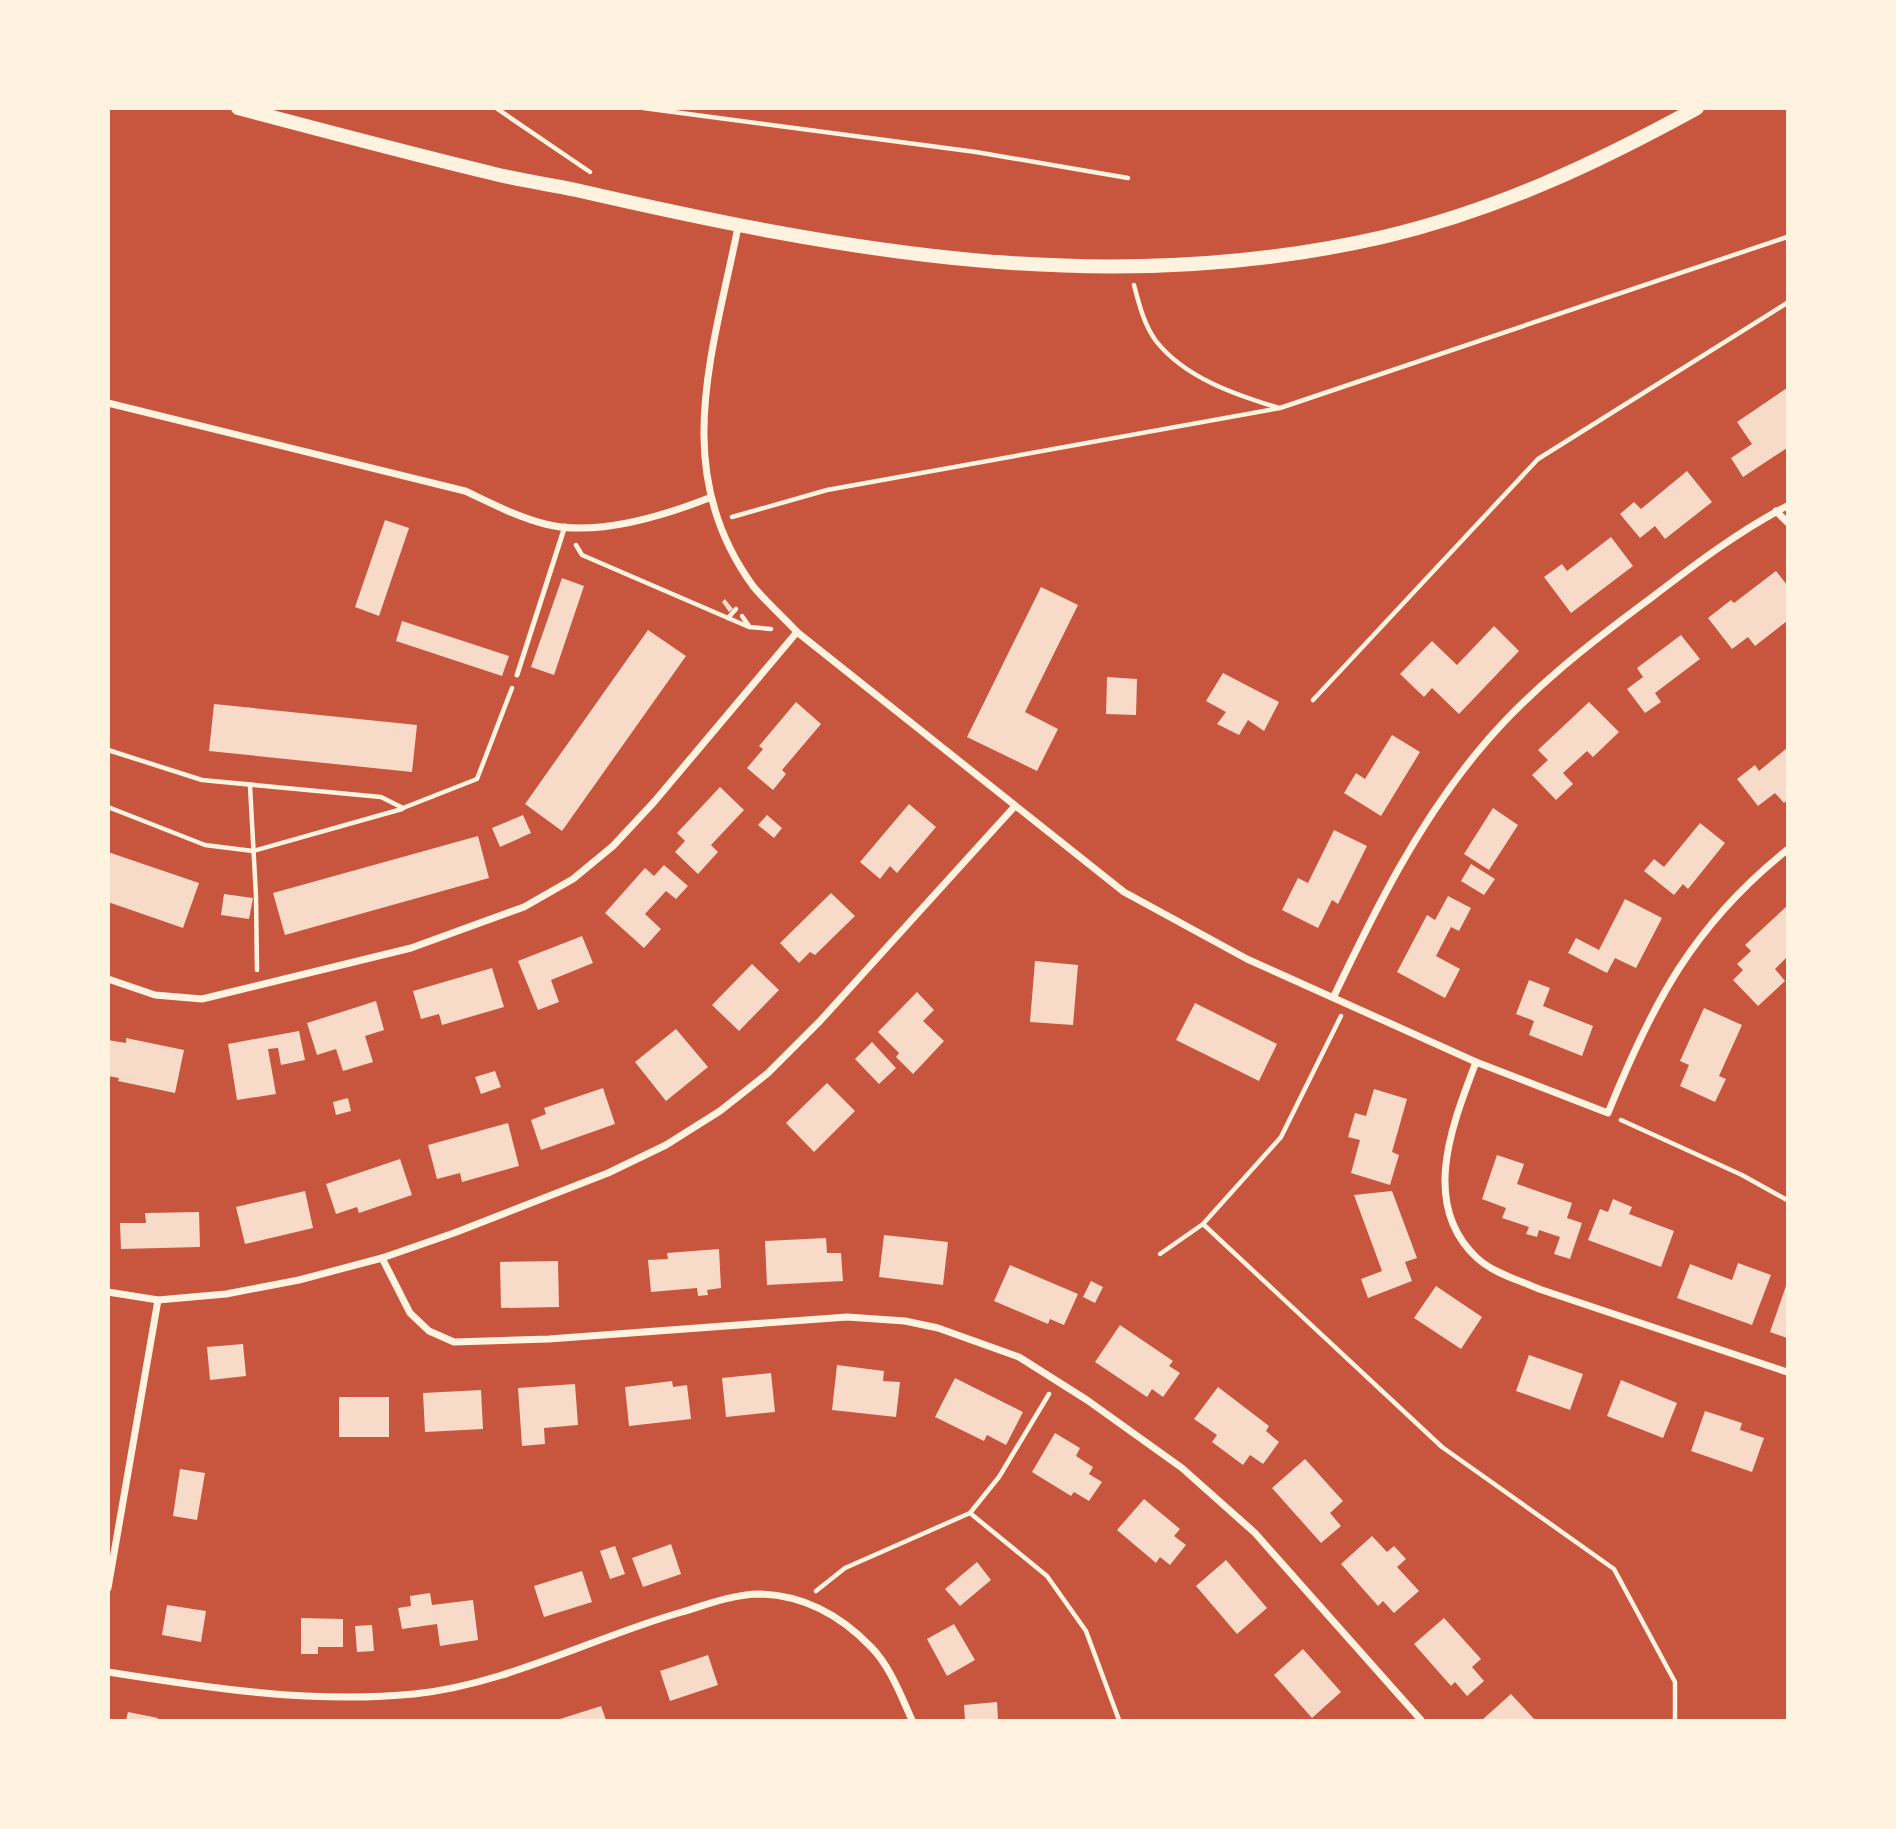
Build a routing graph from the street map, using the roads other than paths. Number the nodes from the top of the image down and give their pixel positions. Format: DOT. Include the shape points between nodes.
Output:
graph roads {
  1 [pos="238,108"];
  2 [pos="1697,108"];
  3 [pos="738,227"];
  4 [pos="108,403"];
  5 [pos="709,498"];
  6 [pos="1787,506"];
  7 [pos="1776,511"];
  8 [pos="1787,522"];
  9 [pos="565,526"];
  10 [pos="797,632"];
  11 [pos="517,675"];
  12 [pos="1016,806"];
  13 [pos="1787,850"];
  14 [pos="108,979"];
  15 [pos="1334,996"];
  16 [pos="1475,1062"];
  17 [pos="382,1258"];
  18 [pos="108,1292"];
  19 [pos="158,1300"];
  20 [pos="1787,1372"];
  21 [pos="108,1588"];
  22 [pos="108,1672"];
  23 [pos="912,1720"];
  24 [pos="1421,1720"];
  1 -- 3 [label="main road" via="491,174"];
  2 -- 3 [label="main road" via="1625,148 1466,213 1386,236 1235,262 1142,268 996,263"];
  3 -- 5 [label="street" via="704,401 702,452"];
  4 -- 9 [label="street" via="388,470 464,491 547,525"];
  5 -- 9 [label="street" via="659,517"];
  5 -- 10 [label="street" via="729,547 754,587"];
  6 -- 7 [label="street"];
  7 -- 8 [label="street"];
  7 -- 15 [label="street" via="1701,559 1604,633 1540,688 1480,749 1429,819 1379,901"];
  9 -- 11 [label="lane"];
  10 -- 12 [label="street"];
  10 -- 14 [label="street" via="613,846 573,879 524,907 411,948 202,999 155,995"];
  12 -- 15 [label="street" via="1124,892 1247,959"];
  12 -- 17 [label="street" via="820,1021 768,1073 720,1111 608,1174"];
  13 -- 16 [label="street" via="1734,896 1698,939 1663,993 1608,1113"];
  15 -- 16 [label="street"];
  16 -- 20 [label="street" via="1453,1121 1444,1167 1456,1233 1477,1258 1539,1289"];
  17 -- 19 [label="street" via="238,1292"];
  17 -- 24 [label="street" via="410,1313 429,1331 454,1342 847,1317 905,1321 965,1335 1019,1357 1182,1468 1255,1533"];
  18 -- 19 [label="street"];
  19 -- 21 [label="street"];
  22 -- 23 [label="street" via="265,1694 413,1694 480,1682 631,1627 758,1594 804,1600 842,1621 873,1648"];
}
